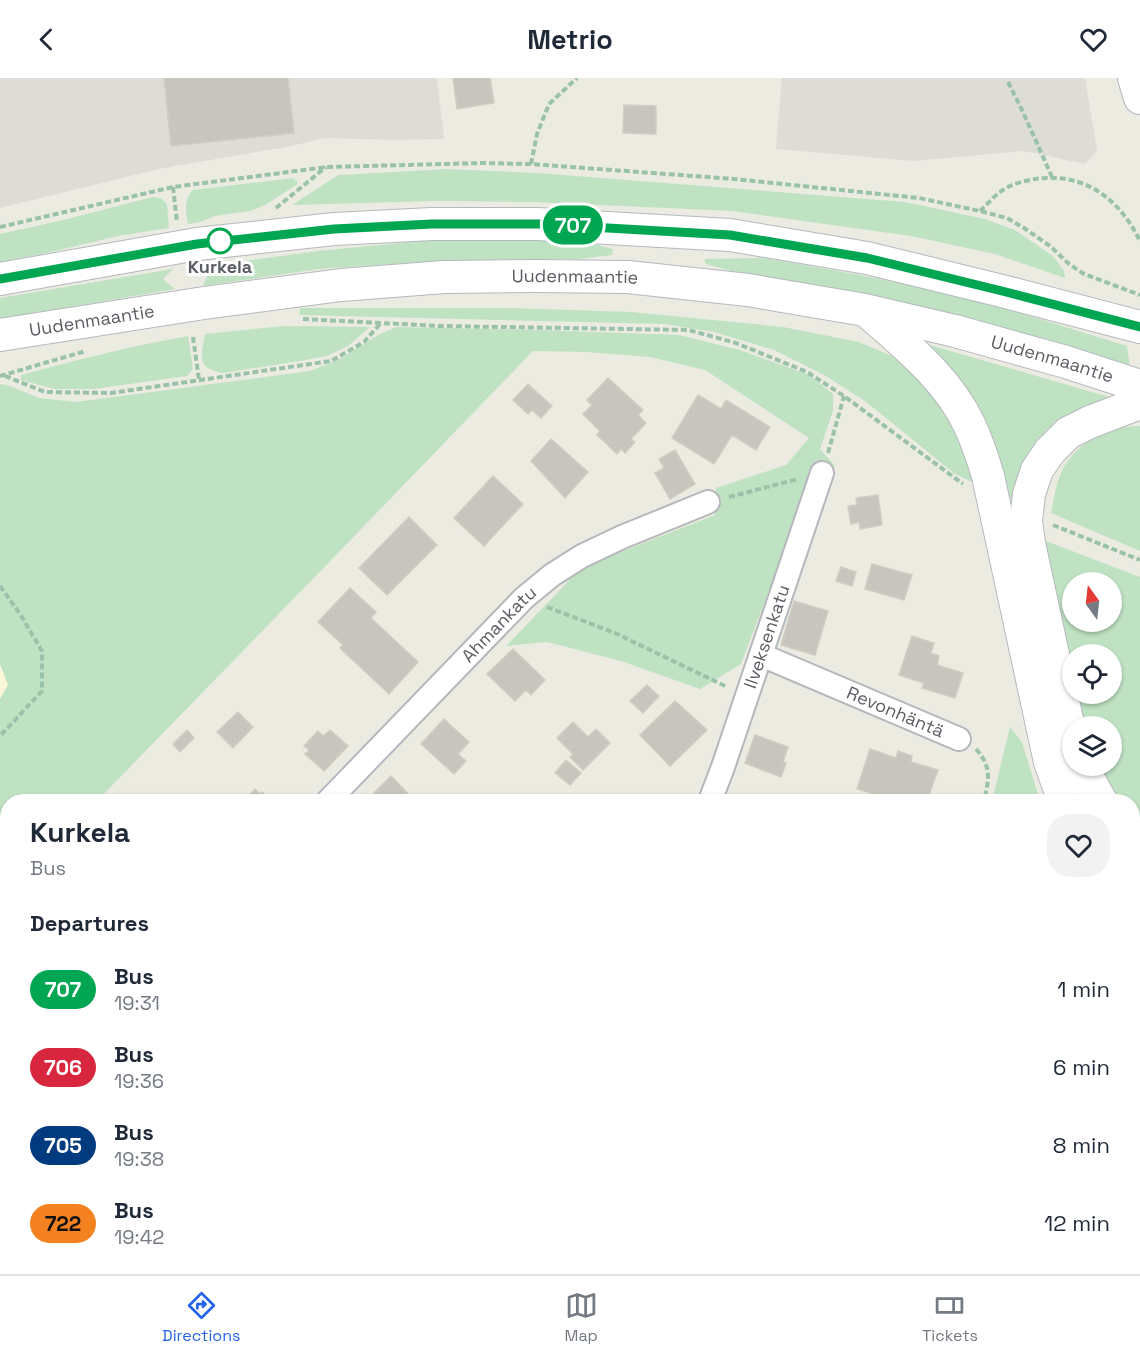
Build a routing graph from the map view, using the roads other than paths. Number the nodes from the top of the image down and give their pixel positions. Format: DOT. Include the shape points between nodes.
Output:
graph roads {
  1 [pos="0,279"];
  2 [pos="865,310"];
  3 [pos="1140,327"];
  4 [pos="0,335"];
  5 [pos="1140,386"];
  6 [pos="1140,403"];
  7 [pos="822,473"];
  8 [pos="708,502"];
  9 [pos="761,655"];
  10 [pos="1066,716"];
  11 [pos="959,739"];
  12 [pos="1088,776"];
  13 [pos="335,794"];
  14 [pos="712,794"];
  15 [pos="1061,794"];
  16 [pos="1097,794"];
  1 -- 3 [label="main road" via="197,244 334,229 538,224 730,235 867,258"];
  2 -- 4 [label="main road, Uudenmaantie" via="748,290 628,278 444,277 226,300"];
  2 -- 5 [label="main road, Uudenmaantie" via="955,331"];
  2 -- 15 [label="main road" via="939,378 976,439 988,476 1050,762"];
  6 -- 10 [label="main road" via="1068,433 1037,470 1029,494 1029,543"];
  7 -- 9 [label="street, Ilveksenkatu"];
  8 -- 13 [label="street, Ahmankatu" via="582,556 552,575 524,598"];
  9 -- 11 [label="street, Revonhäntä"];
  9 -- 14 [label="street, Ilveksenkatu"];
  12 -- 16 [label="main road"];
}
